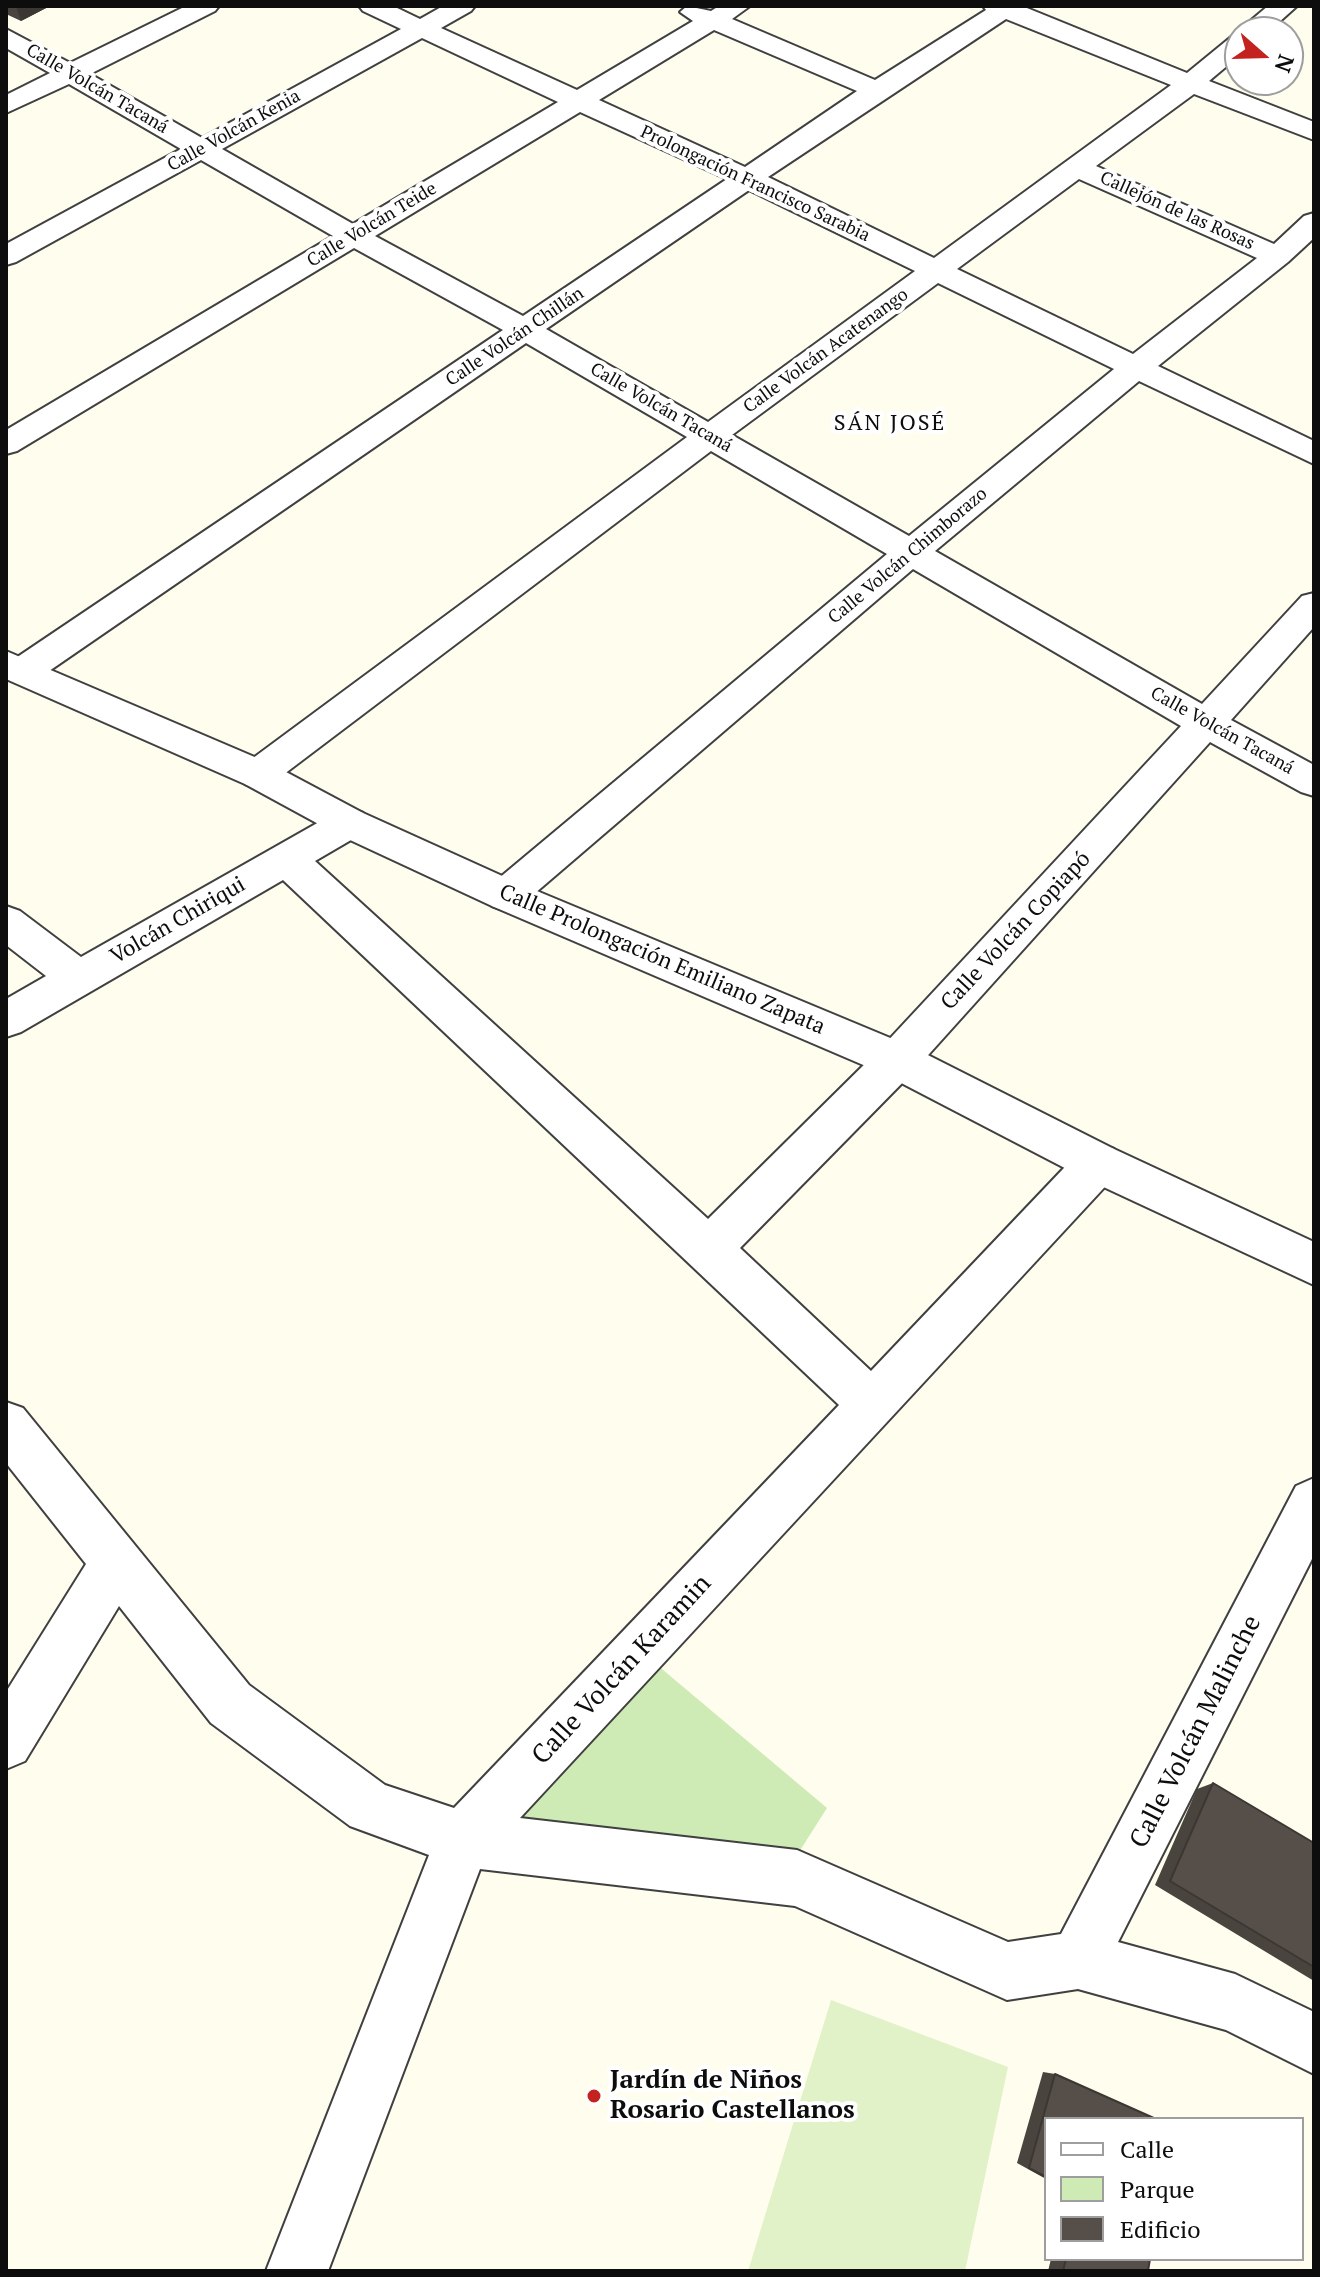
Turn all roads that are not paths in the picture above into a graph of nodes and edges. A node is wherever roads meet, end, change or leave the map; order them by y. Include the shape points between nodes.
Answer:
1 (206, 6) edge
2 (372, 6) edge
3 (462, 6) edge
4 (679, 6) edge
5 (1003, 7) edge
6 (725, 13) edge
7 (421, 28) junction
8 (6, 37) edge
9 (1224, 55) edge
10 (71, 74) junction
11 (1191, 83) junction
12 (877, 90) junction
13 (576, 100) junction
14 (6, 105) edge
15 (1314, 132) edge
16 (201, 150) junction
17 (1076, 167) junction
18 (749, 179) junction
19 (1314, 222) edge
20 (354, 236) junction
21 (6, 256) edge
22 (1278, 256) junction
23 (936, 270) junction
24 (525, 330) junction
25 (1135, 368) junction
26 (710, 436) junction
27 (6, 444) edge
28 (1314, 454) edge
29 (909, 554) junction
30 (1314, 605) edge
31 (14, 668) edge
32 (1206, 723) junction
33 (258, 774) junction
34 (1314, 782) edge
35 (349, 823) junction
36 (286, 859) junction
37 (506, 895) junction
38 (6, 922) edge
39 (78, 978) junction
40 (6, 1020) edge
41 (897, 1060) junction
42 (1098, 1163) junction
43 (709, 1249) junction
44 (1314, 1264) edge
45 (872, 1404) junction
46 (6, 1425) edge
47 (1314, 1503) edge
48 (116, 1562) junction
49 (6, 1742) edge
50 (463, 1839) junction
51 (1078, 1960) junction
52 (1314, 2044) edge
53 (297, 2271) edge

1 - 10 street
2 - 7 street, Prolongación Francisco Sarabia
3 - 7 street, Calle Volcán Kenia
4 - 6 street
5 - 11 street
5 - 12 street, Calle Volcán Chillán
6 - 12 street
6 - 13 street, Calle Volcán Teide
7 - 13 street, Prolongación Francisco Sarabia
7 - 16 street, Calle Volcán Kenia
8 - 10 street, Calle Volcán Tacaná
9 - 11 street, Calle Volcán Acatenango
10 - 14 street
10 - 16 street, Calle Volcán Tacaná
11 - 15 street
11 - 17 street, Calle Volcán Acatenango
12 - 18 street, Calle Volcán Chillán
13 - 18 street, Prolongación Francisco Sarabia
13 - 20 street, Calle Volcán Teide
16 - 20 street, Calle Volcán Tacaná
16 - 21 street, Calle Volcán Kenia
17 - 22 street, Callejón de las Rosas
17 - 23 street, Calle Volcán Acatenango
18 - 23 street, Prolongación Francisco Sarabia
18 - 24 street, Calle Volcán Chillán
19 - 22 street, Calle Volcán Chimborazo
20 - 24 street, Calle Volcán Tacaná
20 - 27 street, Calle Volcán Teide
22 - 25 street, Calle Volcán Chimborazo
23 - 25 street, Prolongación Francisco Sarabia
23 - 26 street, Calle Volcán Acatenango
24 - 26 street, Calle Volcán Tacaná
24 - 31 street, Calle Volcán Chillán
25 - 28 street, Prolongación Francisco Sarabia
25 - 29 street, Calle Volcán Chimborazo
26 - 29 street, Calle Volcán Tacaná
26 - 33 street, Calle Volcán Acatenango
29 - 32 street, Calle Volcán Tacaná
29 - 37 street, Calle Volcán Chimborazo
30 - 32 street, Calle Volcán Copiapó
31 - 33 street, Calle Prolongación Emiliano Zapata
32 - 34 street, Calle Volcán Tacaná
32 - 41 street, Calle Volcán Copiapó
33 - 35 street, Calle Prolongación Emiliano Zapata
35 - 36 street, Volcán Chiriqui
35 - 37 street, Calle Prolongación Emiliano Zapata
36 - 39 street, Volcán Chiriqui
36 - 43 street
37 - 41 street, Calle Prolongación Emiliano Zapata
38 - 39 street
39 - 40 street, Volcán Chiriqui
41 - 42 street, Calle Prolongación Emiliano Zapata
41 - 43 street, Calle Volcán Copiapó
42 - 44 street, Calle Prolongación Emiliano Zapata
42 - 45 street, Calle Volcán Karamin
43 - 45 street
45 - 50 street, Calle Volcán Karamin
46 - 48 street
47 - 51 street, Calle Volcán Malinche
48 - 49 street
48 - 50 street via 230,1704 369,1807
50 - 51 street via 797,1878 1007,1971
50 - 53 street, Calle Volcán Karamin
51 - 52 street via 1235,2003

